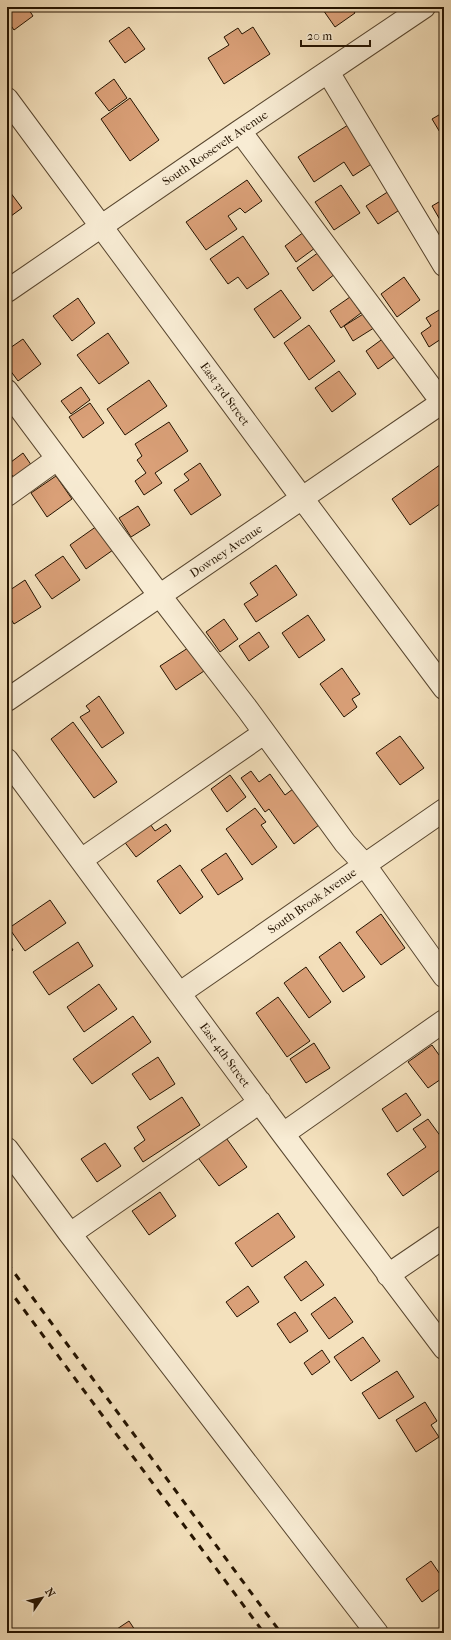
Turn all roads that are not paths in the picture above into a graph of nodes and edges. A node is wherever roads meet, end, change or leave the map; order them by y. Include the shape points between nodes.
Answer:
1 (424, 7) edge
2 (328, 72) junction
3 (7, 99) edge
4 (240, 131) junction
5 (101, 226) junction
6 (444, 264) edge
7 (7, 291) edge
8 (7, 391) edge
9 (443, 403) edge
10 (57, 459) junction
11 (7, 495) edge
12 (302, 498) junction
13 (160, 594) junction
14 (444, 688) edge
15 (7, 700) edge
16 (264, 733) junction
17 (7, 760) edge
18 (444, 810) edge
19 (81, 860) junction
20 (364, 864) junction
21 (444, 976) edge
22 (180, 993) junction
23 (444, 1021) edge
24 (260, 1102) junction
25 (283, 1134) junction
26 (7, 1148) edge
27 (70, 1234) junction
28 (444, 1237) edge
29 (388, 1275) junction
30 (444, 1348) edge
31 (377, 1633) edge

1 - 2 street, South Roosevelt Avenue
2 - 4 street, South Roosevelt Avenue
2 - 6 street
3 - 5 street, East 3rd Street
4 - 5 street, South Roosevelt Avenue
4 - 9 street
5 - 7 street, South Roosevelt Avenue
5 - 12 street, East 3rd Street
8 - 10 street
9 - 12 street, Downey Avenue
10 - 11 street
10 - 13 street
12 - 13 street, Downey Avenue
12 - 14 street, East 3rd Street
13 - 15 street, Downey Avenue
13 - 16 street
16 - 19 street
16 - 20 street via 345,843
17 - 19 street, East 4th Street
18 - 20 street, South Brook Avenue
19 - 22 street, East 4th Street
20 - 21 street
20 - 22 street, South Brook Avenue
22 - 24 street, East 4th Street
23 - 25 street
24 - 25 street, East 4th Street
24 - 27 street
25 - 29 street, East 4th Street
26 - 27 street
27 - 31 street
28 - 29 street
29 - 30 street, East 4th Street

